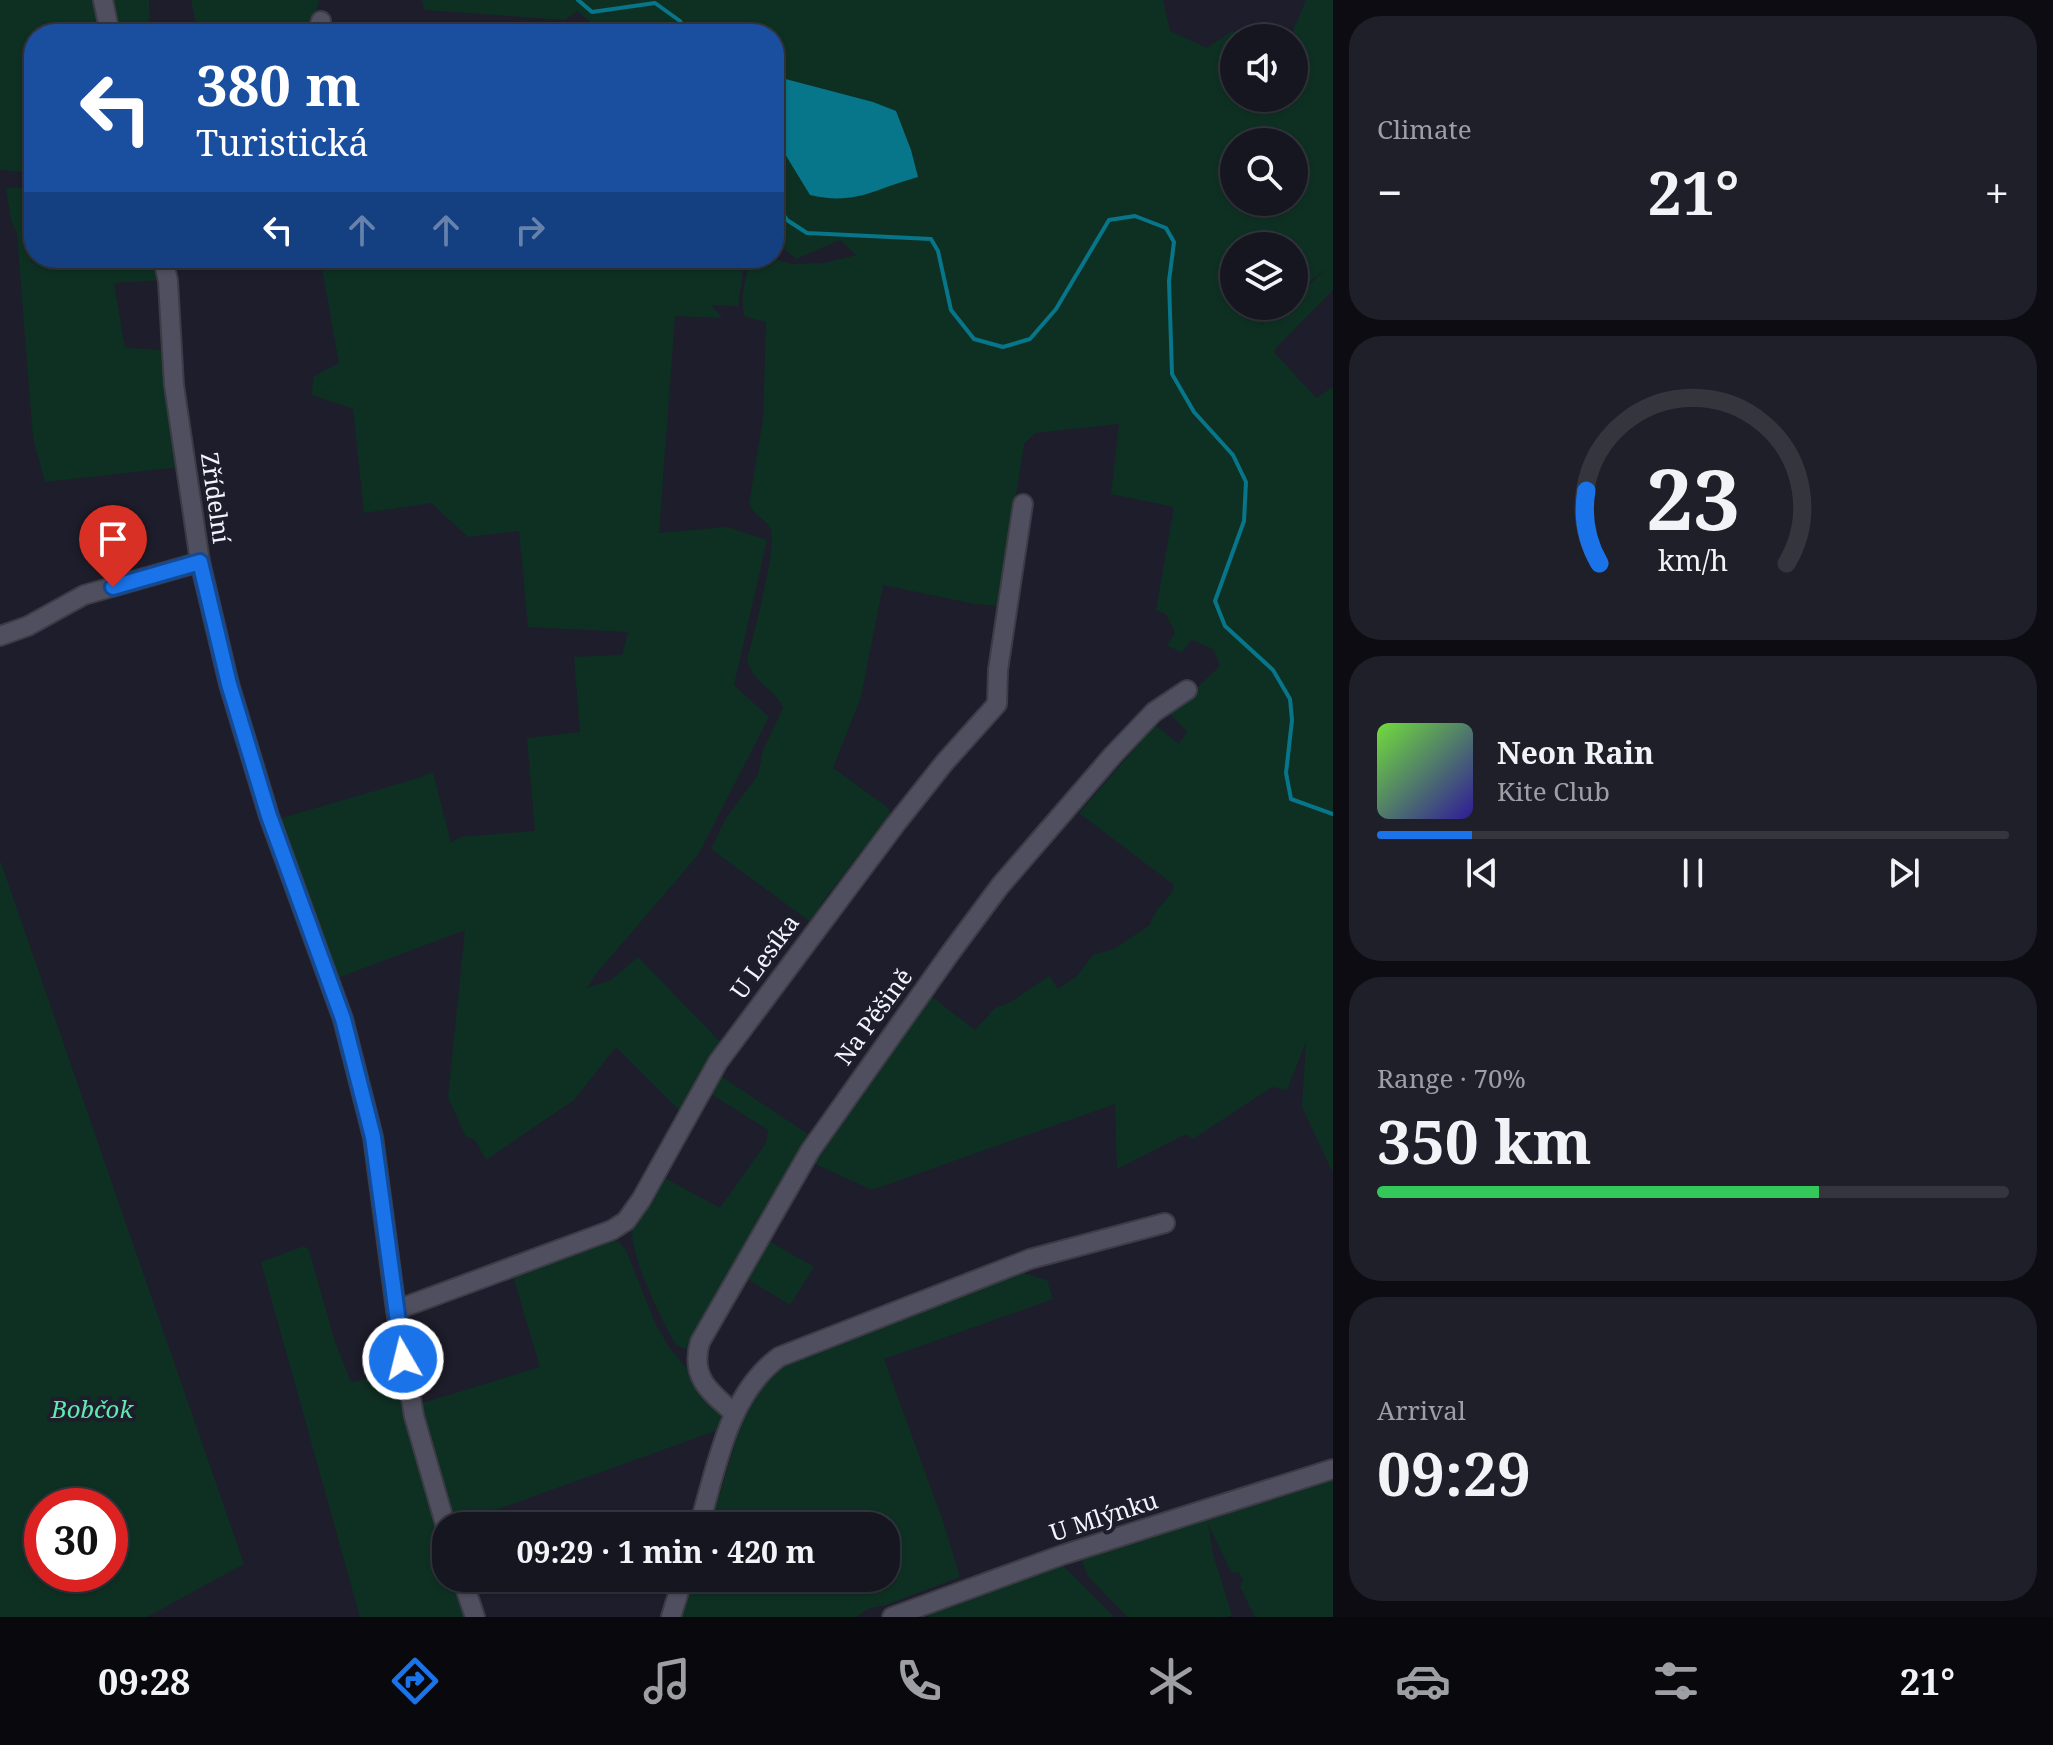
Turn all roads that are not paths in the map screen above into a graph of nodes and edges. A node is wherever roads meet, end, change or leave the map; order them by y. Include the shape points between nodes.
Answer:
1 (103, 0) edge
2 (108, 24) edge
3 (165, 268) edge
4 (1023, 504) dead end
5 (200, 562) junction
6 (0, 636) edge
7 (1187, 690) dead end
8 (1165, 1223) dead end
9 (396, 1310) junction
10 (734, 1413) junction
11 (1333, 1469) edge
12 (442, 1512) edge
13 (703, 1512) edge
14 (467, 1592) edge
15 (679, 1592) edge
16 (475, 1617) edge
17 (671, 1617) edge
18 (892, 1617) edge

1 - 2 street
3 - 5 street, Zřídelní via 174,385
4 - 9 street, U Lesíka via 997,704 895,825 718,1062 626,1221
5 - 6 street via 84,595
5 - 9 street, Zřídelní via 229,684 265,801 343,1019 373,1137
7 - 10 street, Na Pěšině via 1154,712 1000,886 810,1151 700,1342 697,1370
8 - 10 street via 1030,1259 799,1347 761,1370
9 - 12 street, Zřídelní via 414,1416
10 - 13 street
11 - 18 street, U Mlýnku via 1062,1555
14 - 16 street
15 - 17 street

